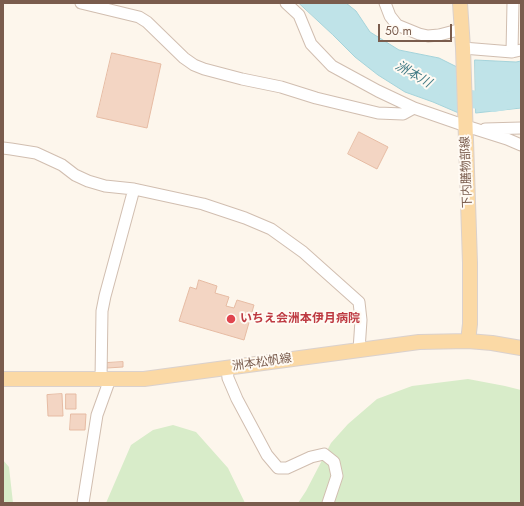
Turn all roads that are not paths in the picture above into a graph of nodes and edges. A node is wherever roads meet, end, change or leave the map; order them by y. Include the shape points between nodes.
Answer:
1 (82, 3) edge
2 (286, 3) edge
3 (385, 3) edge
4 (460, 3) edge
5 (513, 3) edge
6 (462, 29) junction
7 (463, 48) junction
8 (517, 51) edge
9 (414, 108) junction
10 (469, 123) junction
11 (521, 128) edge
12 (521, 145) edge
13 (3, 148) edge
14 (134, 189) junction
15 (468, 341) junction
16 (521, 348) edge
17 (359, 350) junction
18 (227, 368) junction
19 (3, 379) edge
20 (106, 379) junction
21 (83, 503) edge
22 (328, 503) edge

1 - 9 street via 139,17 184,58 204,69 378,113 403,114
2 - 9 street via 299,15 311,44 332,66
3 - 6 street via 397,25 419,34 439,35
4 - 6 main road, 下内膳物部線
5 - 8 street
6 - 7 main road, 下内膳物部線
7 - 8 street
7 - 10 main road, 下内膳物部線
9 - 10 street
10 - 11 street
10 - 12 street
10 - 15 main road, 下内膳物部線
13 - 14 street via 36,153 88,181 105,186
14 - 17 street via 203,204 271,229 303,252 359,302
14 - 20 street via 102,311
15 - 16 main road, 洲本松帆線
15 - 17 main road, 洲本松帆線 via 419,342
17 - 18 main road, 洲本松帆線
18 - 20 main road, 洲本松帆線 via 144,379
18 - 22 street via 228,378 237,399 267,455 278,468 287,468 324,454 334,462 337,476
19 - 20 main road, 洲本松帆線
20 - 21 street via 97,415

